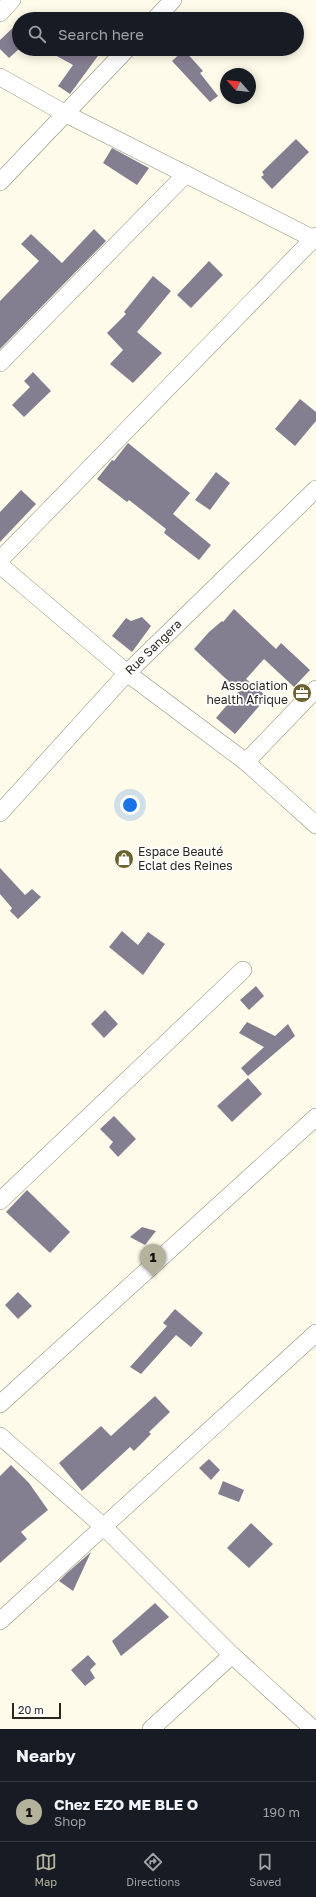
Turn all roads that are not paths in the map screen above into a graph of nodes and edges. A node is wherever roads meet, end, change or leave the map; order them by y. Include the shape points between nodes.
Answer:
1 (12, 0) edge
2 (173, 0) edge
3 (162, 12) edge
4 (0, 13) edge
5 (120, 56) edge
6 (0, 77) edge
7 (66, 114) junction
8 (186, 174) junction
9 (0, 182) edge
10 (315, 238) edge
11 (0, 363) edge
12 (316, 489) edge
13 (0, 560) edge
14 (0, 565) edge
15 (127, 673) junction
16 (316, 688) edge
17 (246, 762) junction
18 (0, 813) edge
19 (316, 825) edge
20 (243, 970) dead end
21 (316, 1117) edge
22 (0, 1201) edge
23 (316, 1333) edge
24 (0, 1404) edge
25 (0, 1436) edge
26 (104, 1527) junction
27 (0, 1620) edge
28 (232, 1655) junction
29 (151, 1729) edge
30 (313, 1729) edge

1 - 4 street
2 - 3 street
5 - 7 street
6 - 7 street
7 - 8 street
7 - 9 street
8 - 10 street
8 - 11 street
10 - 13 street
12 - 15 street, Rue Sangera
14 - 15 street
15 - 17 street
15 - 18 street, Rue Sangera
16 - 17 street
17 - 19 street
20 - 22 street
21 - 24 street
23 - 26 street
25 - 26 street
26 - 27 street
26 - 28 street
28 - 29 street
28 - 30 street

